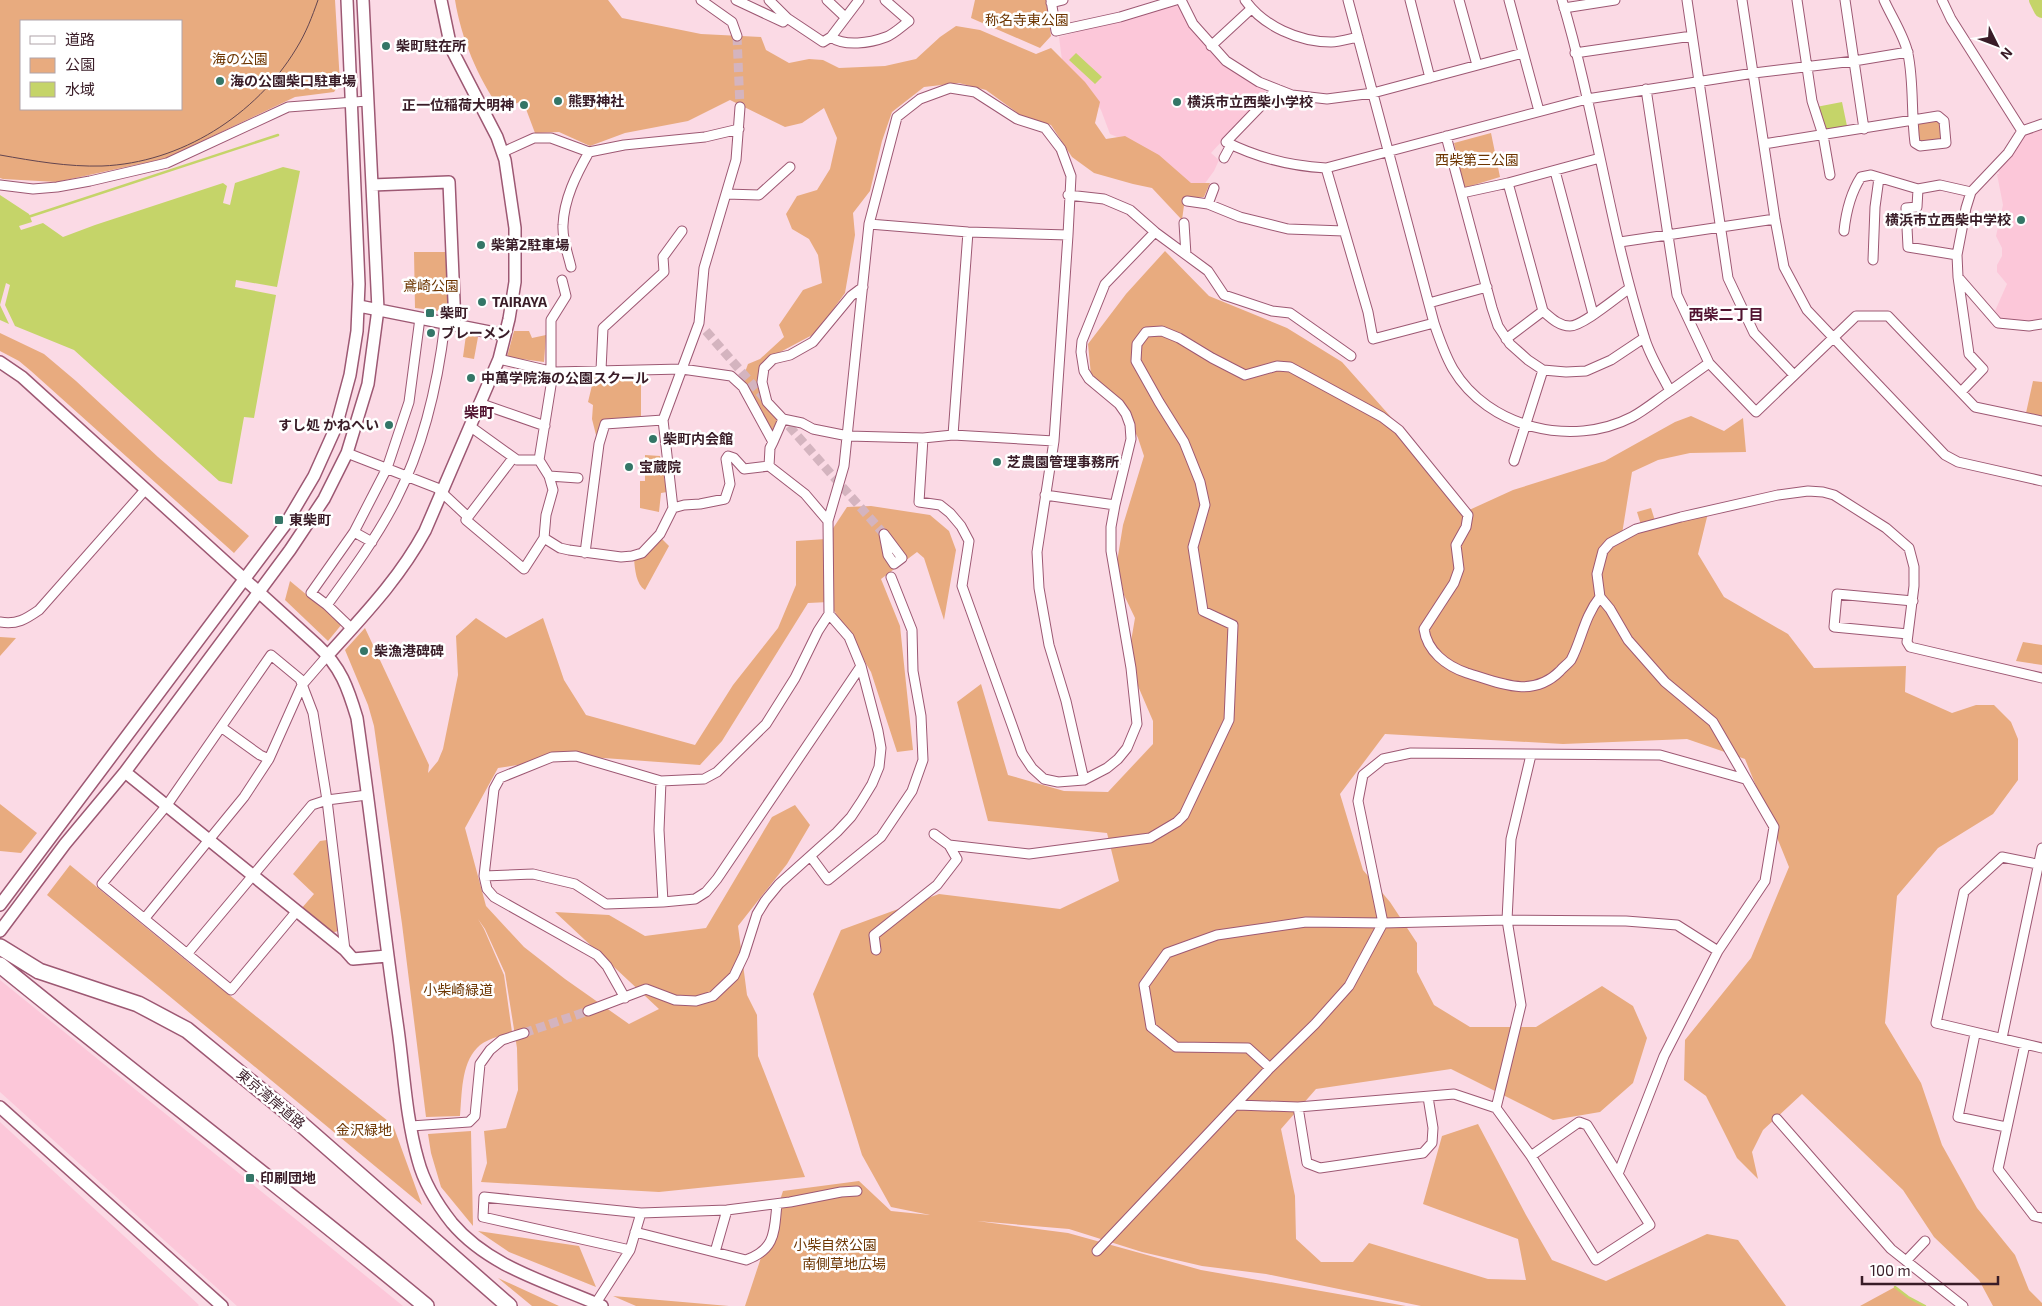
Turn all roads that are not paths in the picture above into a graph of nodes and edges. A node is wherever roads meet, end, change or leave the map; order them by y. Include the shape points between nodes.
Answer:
1 (347, 0) edge
2 (364, 0) edge
3 (441, 0) edge
4 (701, 0) edge
5 (736, 0) edge
6 (770, 0) edge
7 (827, 0) edge
8 (859, 0) edge
9 (885, 0) edge
10 (1063, 0) edge
11 (1176, 0) edge
12 (1181, 0) edge
13 (1245, 0) edge
14 (1348, 0) edge
15 (1410, 0) edge
16 (1458, 0) edge
17 (1508, 0) edge
18 (1615, 0) edge
19 (1687, 0) edge
20 (1742, 0) edge
21 (1797, 0) edge
22 (1845, 0) edge
23 (1884, 0) edge
24 (1942, 0) edge
25 (1051, 2) edge
26 (1563, 4) edge
27 (1251, 8) junction
28 (845, 17) junction
29 (786, 18) junction
30 (737, 36) tunnel mouth
31 (1692, 36) junction
32 (830, 37) junction
33 (1358, 37) junction
34 (1211, 46) junction
35 (1908, 52) junction
36 (1523, 53) junction
37 (1575, 53) junction
38 (1854, 61) junction
39 (1477, 65) junction
40 (1807, 67) junction
41 (1754, 73) junction
42 (1430, 78) junction
43 (1699, 82) junction
44 (1277, 89) junction
45 (1646, 89) junction
46 (1373, 93) junction
47 (1587, 100) junction
48 (368, 101) junction
49 (352, 102) junction
50 (740, 107) tunnel mouth
51 (1539, 111) junction
52 (1912, 120) junction
53 (2042, 124) edge
54 (739, 129) junction
55 (1864, 129) junction
56 (2022, 131) junction
57 (1823, 135) junction
58 (1446, 136) junction
59 (1764, 144) junction
60 (1232, 145) junction
61 (588, 152) junction
62 (1389, 153) junction
63 (504, 156) junction
64 (1224, 158) dead end
65 (1600, 158) junction
66 (790, 167) dead end
67 (1326, 168) junction
68 (1554, 171) junction
69 (1830, 175) dead end
70 (1880, 178) junction
71 (1508, 183) junction
72 (0, 185) edge
73 (372, 185) junction
74 (1214, 188) dead end
75 (1918, 189) junction
76 (1970, 192) junction
77 (1462, 193) junction
78 (726, 194) junction
79 (1068, 196) junction
80 (1187, 201) dead end
81 (1208, 204) junction
82 (1774, 220) junction
83 (1184, 223) dead end
84 (869, 224) junction
85 (1720, 228) junction
86 (682, 231) dead end
87 (1344, 231) junction
88 (968, 232) junction
89 (1155, 232) junction
90 (1844, 232) dead end
91 (1068, 235) junction
92 (1667, 235) junction
93 (1620, 242) junction
94 (1186, 255) junction
95 (1957, 256) junction
96 (1873, 260) dead end
97 (571, 267) dead end
98 (1958, 277) junction
99 (562, 280) dead end
100 (863, 287) junction
101 (1487, 287) junction
102 (1630, 288) junction
103 (1429, 303) junction
104 (359, 306) junction
105 (378, 309) junction
106 (1543, 311) junction
107 (1594, 314) junction
108 (420, 318) junction
109 (699, 323) junction
110 (1434, 323) junction
111 (450, 324) junction
112 (2042, 324) edge
113 (706, 331) tunnel mouth
114 (505, 335) junction
115 (1644, 338) junction
116 (1834, 338) junction
117 (1506, 339) junction
118 (1351, 356) dead end
119 (499, 359) junction
120 (0, 362) edge
121 (1708, 363) junction
122 (682, 369) junction
123 (551, 370) junction
124 (601, 370) junction
125 (1543, 370) junction
126 (1794, 375) junction
127 (1670, 391) junction
128 (1961, 392) junction
129 (479, 402) junction
130 (783, 419) junction
131 (664, 420) junction
132 (2042, 422) edge
133 (1526, 425) junction
134 (545, 426) junction
135 (471, 427) junction
136 (953, 435) junction
137 (848, 436) junction
138 (922, 438) junction
139 (1054, 441) junction
140 (774, 442) junction
141 (347, 452) junction
142 (513, 458) junction
143 (539, 460) junction
144 (1514, 461) dead end
145 (769, 466) junction
146 (387, 468) junction
147 (549, 476) junction
148 (406, 477) junction
149 (578, 478) dead end
150 (2042, 481) edge
151 (145, 490) junction
152 (442, 491) junction
153 (1045, 495) junction
154 (1115, 506) junction
155 (673, 508) junction
156 (468, 516) junction
157 (828, 521) junction
158 (354, 532) junction
159 (544, 538) junction
160 (372, 542) junction
161 (585, 553) junction
162 (891, 577) dead end
163 (243, 580) junction
164 (258, 593) junction
165 (1600, 597) junction
166 (1913, 601) junction
167 (327, 605) junction
168 (829, 614) junction
169 (0, 622) edge
170 (352, 629) junction
171 (1908, 634) junction
172 (328, 655) junction
173 (861, 666) junction
174 (2042, 678) edge
175 (302, 685) junction
176 (221, 727) junction
177 (1531, 756) junction
178 (269, 759) junction
179 (124, 772) junction
180 (1744, 779) junction
181 (1084, 780) junction
182 (661, 781) junction
183 (367, 795) junction
184 (327, 800) junction
185 (167, 804) junction
186 (934, 834) dead end
187 (210, 840) junction
188 (949, 845) junction
189 (2042, 848) edge
190 (811, 857) junction
191 (2040, 865) edge
192 (253, 875) junction
193 (484, 876) junction
194 (663, 902) junction
195 (0, 905) edge
196 (296, 912) junction
197 (145, 918) junction
198 (1507, 920) junction
199 (1383, 923) junction
200 (0, 932) edge
201 (0, 947) edge
202 (345, 950) junction
203 (876, 950) dead end
204 (1718, 951) junction
205 (188, 954) junction
206 (387, 956) junction
207 (0, 966) edge
208 (625, 998) junction
209 (588, 1010) tunnel mouth
210 (524, 1033) tunnel mouth
211 (1975, 1034) junction
212 (2002, 1038) junction
213 (2025, 1044) junction
214 (2042, 1048) edge
215 (1270, 1068) junction
216 (1428, 1097) junction
217 (1237, 1105) junction
218 (0, 1107) edge
219 (1298, 1107) junction
220 (1496, 1108) junction
221 (1777, 1119) dead end
222 (411, 1126) junction
223 (2006, 1127) junction
224 (1531, 1156) junction
225 (1618, 1174) junction
226 (857, 1191) dead end
227 (777, 1204) junction
228 (727, 1210) junction
229 (641, 1213) junction
230 (2042, 1218) edge
231 (635, 1232) junction
232 (1925, 1241) dead end
233 (630, 1250) junction
234 (1097, 1251) dead end
235 (715, 1252) junction
236 (1906, 1261) junction
237 (599, 1304) edge
238 (221, 1306) edge
239 (426, 1306) edge
240 (509, 1306) edge
241 (1963, 1306) edge

1 - 49 street
2 - 48 street
3 - 63 street via 451,48
4 - 30 street via 732,22
5 - 29 street via 783,22
6 - 29 street
7 - 28 street
8 - 28 street
9 - 32 street via 909,21 887,37 860,43
10 - 25 street
11 - 25 street via 1056,31
12 - 34 street via 1193,24
13 - 27 street
14 - 33 street
15 - 42 street
16 - 39 street
17 - 36 street
18 - 26 street
19 - 31 street
20 - 41 street
21 - 40 street
22 - 38 street
23 - 35 street
24 - 56 street
26 - 37 street
27 - 33 street via 1266,21 1294,36 1332,42
27 - 34 street
28 - 32 street
29 - 32 street via 823,42
31 - 37 street
31 - 43 street
33 - 46 street
34 - 44 street via 1244,73
35 - 38 street
35 - 52 street via 1913,88
36 - 39 street
36 - 51 street
37 - 47 street
38 - 40 street
38 - 55 street
39 - 42 street
40 - 41 street
40 - 57 street via 1812,102
41 - 43 street
41 - 59 street
42 - 46 street
43 - 45 street
43 - 85 street
44 - 46 street via 1292,95 1327,99
44 - 60 street via 1226,142
45 - 47 street
45 - 92 street
46 - 62 street
47 - 51 street
47 - 65 street
48 - 49 street
48 - 73 street
49 - 72 street via 288,107 167,163 57,187 33,189
49 - 104 street
50 - 54 street
51 - 58 street
52 - 52 street via 1938,116 1944,121 1946,143 1920,146 1915,143
52 - 55 street
53 - 56 street
54 - 61 street via 705,137
54 - 78 street via 736,160
55 - 57 street
56 - 76 street via 2008,153
57 - 59 street
57 - 69 street
58 - 62 street
58 - 77 street
59 - 82 street
60 - 64 street
60 - 67 street via 1270,160
61 - 63 street via 551,138 534,138
61 - 97 street via 573,181 565,212 563,226
62 - 67 street
62 - 103 street
63 - 114 street via 514,215 516,255 515,282
65 - 68 street
65 - 93 street
66 - 78 street via 759,195
67 - 87 street
68 - 71 street
68 - 107 street
70 - 75 street
70 - 90 street via 1871,174 1860,177 1846,212
70 - 96 street via 1875,207
71 - 77 street
71 - 106 street
73 - 105 street
73 - 111 street via 449,182
74 - 81 street
75 - 76 street via 1940,185
75 - 95 street via 1917,207 1906,208 1908,247
76 - 95 street
77 - 101 street
78 - 109 street via 704,268
79 - 84 street via 1071,176 1061,149 1046,128 1018,119 975,92 950,88 920,99 896,118
79 - 89 street via 1104,199 1130,210
79 - 91 street
80 - 81 street
81 - 87 street via 1240,217 1288,229
82 - 85 street
82 - 116 street via 1784,267 1806,310
83 - 94 street
84 - 88 street
84 - 100 street
85 - 92 street
85 - 126 street via 1728,278 1754,333
86 - 124 street via 663,257 664,272 603,328
87 - 110 street via 1373,339
88 - 91 street
88 - 136 street
89 - 94 street
89 - 154 street via 1105,284 1082,341 1084,371 1119,404 1130,425 1130,439
91 - 139 street
92 - 93 street
92 - 121 street via 1677,296
93 - 102 street
94 - 118 street via 1208,271 1224,295 1272,311 1290,313
95 - 98 street
98 - 112 street via 1998,323
98 - 128 street via 1969,354 1983,369
99 - 123 street via 566,296 554,313 550,327
100 - 130 street via 851,296 813,342 790,355 773,359 764,368 762,382 767,402
100 - 137 street
101 - 103 street
101 - 117 street via 1498,326
102 - 107 street
102 - 115 street
103 - 110 street
104 - 105 street
104 - 163 street via 350,375 336,427 325,453 293,512
105 - 108 street
105 - 141 street via 368,384
106 - 107 street via 1559,324 1571,326
106 - 117 street
108 - 111 street
108 - 146 street via 409,402
109 - 113 street
109 - 122 street
110 - 133 street via 1453,370 1471,391 1491,410
111 - 114 street
111 - 148 street via 428,416
114 - 119 street
115 - 125 street via 1611,360 1586,371
115 - 127 street
116 - 126 street
116 - 128 street via 1856,316 1888,316
116 - 150 street via 1945,455 1958,462
117 - 125 street
119 - 123 street
119 - 129 street
120 - 151 street via 22,378
121 - 126 street via 1756,412
121 - 127 street
122 - 124 street
122 - 131 street
122 - 140 street via 731,376 743,387
123 - 124 street
123 - 134 street
125 - 133 street
127 - 133 street via 1632,417 1594,430 1545,430
128 - 132 street via 1975,407
129 - 134 street
129 - 135 street
130 - 137 street
130 - 140 street
131 - 155 street
131 - 161 street via 605,424 599,444
133 - 144 street
134 - 143 street
135 - 142 street
135 - 152 street
136 - 138 street
136 - 139 street
137 - 138 street
137 - 157 street via 844,466
138 - 181 street via 919,502 940,506 961,526 968,541 962,586 1022,752 1044,780
139 - 153 street
140 - 145 street via 770,448
141 - 146 street
141 - 164 street via 321,504
142 - 143 street
142 - 156 street
143 - 147 street
145 - 155 street via 744,470 728,456 730,484 725,499
145 - 157 street via 805,494
146 - 148 street
146 - 158 street
147 - 149 street
147 - 159 street via 552,490
148 - 152 street
148 - 160 street
151 - 163 street
151 - 169 street via 39,610 25,620 11,624
152 - 156 street
152 - 170 street via 411,557
153 - 154 street
153 - 181 street via 1037,552 1038,588 1049,645
154 - 181 street via 1111,551 1138,724 1118,759
155 - 161 street via 660,534 642,553 621,557
156 - 159 street via 466,520 524,569
157 - 168 street
158 - 160 street
158 - 167 street via 311,593
159 - 161 street via 560,548
160 - 167 street
162 - 190 street via 912,630 923,760 912,791 881,837 828,880
163 - 164 street
163 - 195 street
164 - 172 street
164 - 179 street
165 - 166 street via 1597,574 1603,551 1610,543 1636,529 1778,494 1808,491 1834,495 1886,528 1909,548 1914,567
165 - 180 street via 1628,640 1665,682 1713,722
165 - 188 street via 1590,609 1570,661 1555,676 1537,686 1503,684 1446,663 1429,647 1424,629 1454,583 1459,569 1456,546 1468,515 1399,430 1363,405 1290,367 1277,366 1245,375 1179,338 1162,331 1146,332 1137,344 1136,361 1184,442 1200,482 1205,505 1193,547 1203,610 1233,625 1229,720 1184,815 1150,838 1029,854
166 - 171 street
166 - 171 street via 1837,594 1833,631
167 - 170 street
168 - 173 street via 849,637
168 - 182 street via 766,724 732,758 717,772 704,778
170 - 172 street
171 - 174 street via 1910,647 1918,650
172 - 175 street
172 - 183 street via 348,688 357,718
173 - 190 street via 878,731 881,748 879,767 851,817
173 - 194 street via 717,879 695,899
175 - 176 street via 300,679 271,655
175 - 178 street
175 - 184 street via 313,713
176 - 178 street
176 - 185 street
177 - 180 street via 1660,755
177 - 198 street via 1511,839
177 - 199 street via 1411,753 1383,759 1363,775 1358,801
178 - 187 street
179 - 185 street
179 - 200 street via 65,844
180 - 204 street via 1774,827 1765,881
182 - 193 street via 576,756 552,757 500,778 492,800
182 - 194 street via 659,830
183 - 184 street
183 - 206 street
184 - 192 street via 312,805
184 - 202 street
185 - 187 street
185 - 197 street via 102,884
186 - 188 street
187 - 192 street
187 - 197 street
188 - 203 street via 957,859 937,885 874,935
189 - 191 street
190 - 208 street via 779,884 765,901 734,976 713,996 696,1001 675,1000 646,990
191 - 211 street via 2002,857 1964,892 1936,1023
191 - 212 street
192 - 196 street
192 - 205 street
193 - 194 street via 533,874 575,884 606,904
193 - 208 street via 487,889 494,897 597,956 607,966
196 - 202 street
196 - 205 street via 231,990
197 - 205 street
198 - 199 street
198 - 204 street via 1626,921 1676,925
198 - 220 street via 1521,1005
199 - 215 street via 1349,986 1316,1024
199 - 215 street via 1306,922 1217,935 1167,953 1144,985 1151,1026 1176,1047 1248,1048
201 - 240 highway, 東京湾岸道路 via 39,971 138,1004 187,1030 292,1116
202 - 206 street via 353,959
204 - 225 street via 1664,1056
206 - 222 street
207 - 239 highway
208 - 209 street
210 - 222 street via 502,1040 480,1064 475,1116 469,1122
211 - 212 street
211 - 223 street via 1958,1117
212 - 213 street
213 - 214 street
213 - 223 street
215 - 217 street
216 - 219 street
216 - 219 street via 1432,1143 1423,1153 1320,1168 1307,1163
216 - 220 street via 1454,1094
217 - 219 street
217 - 234 street
218 - 238 street
220 - 224 street
221 - 236 street via 1891,1249
222 - 237 street via 429,1190 453,1224 475,1246 498,1261
223 - 230 street via 1998,1169 2034,1216
224 - 225 street via 1579,1122 1587,1125
224 - 225 street via 1596,1260 1650,1225
226 - 227 street
227 - 228 street
227 - 235 street via 773,1239 760,1255 746,1260
228 - 229 street
228 - 235 street
229 - 231 street
229 - 233 street via 484,1197 483,1217
231 - 233 street
231 - 235 street
232 - 236 street
233 - 237 street
236 - 241 street

